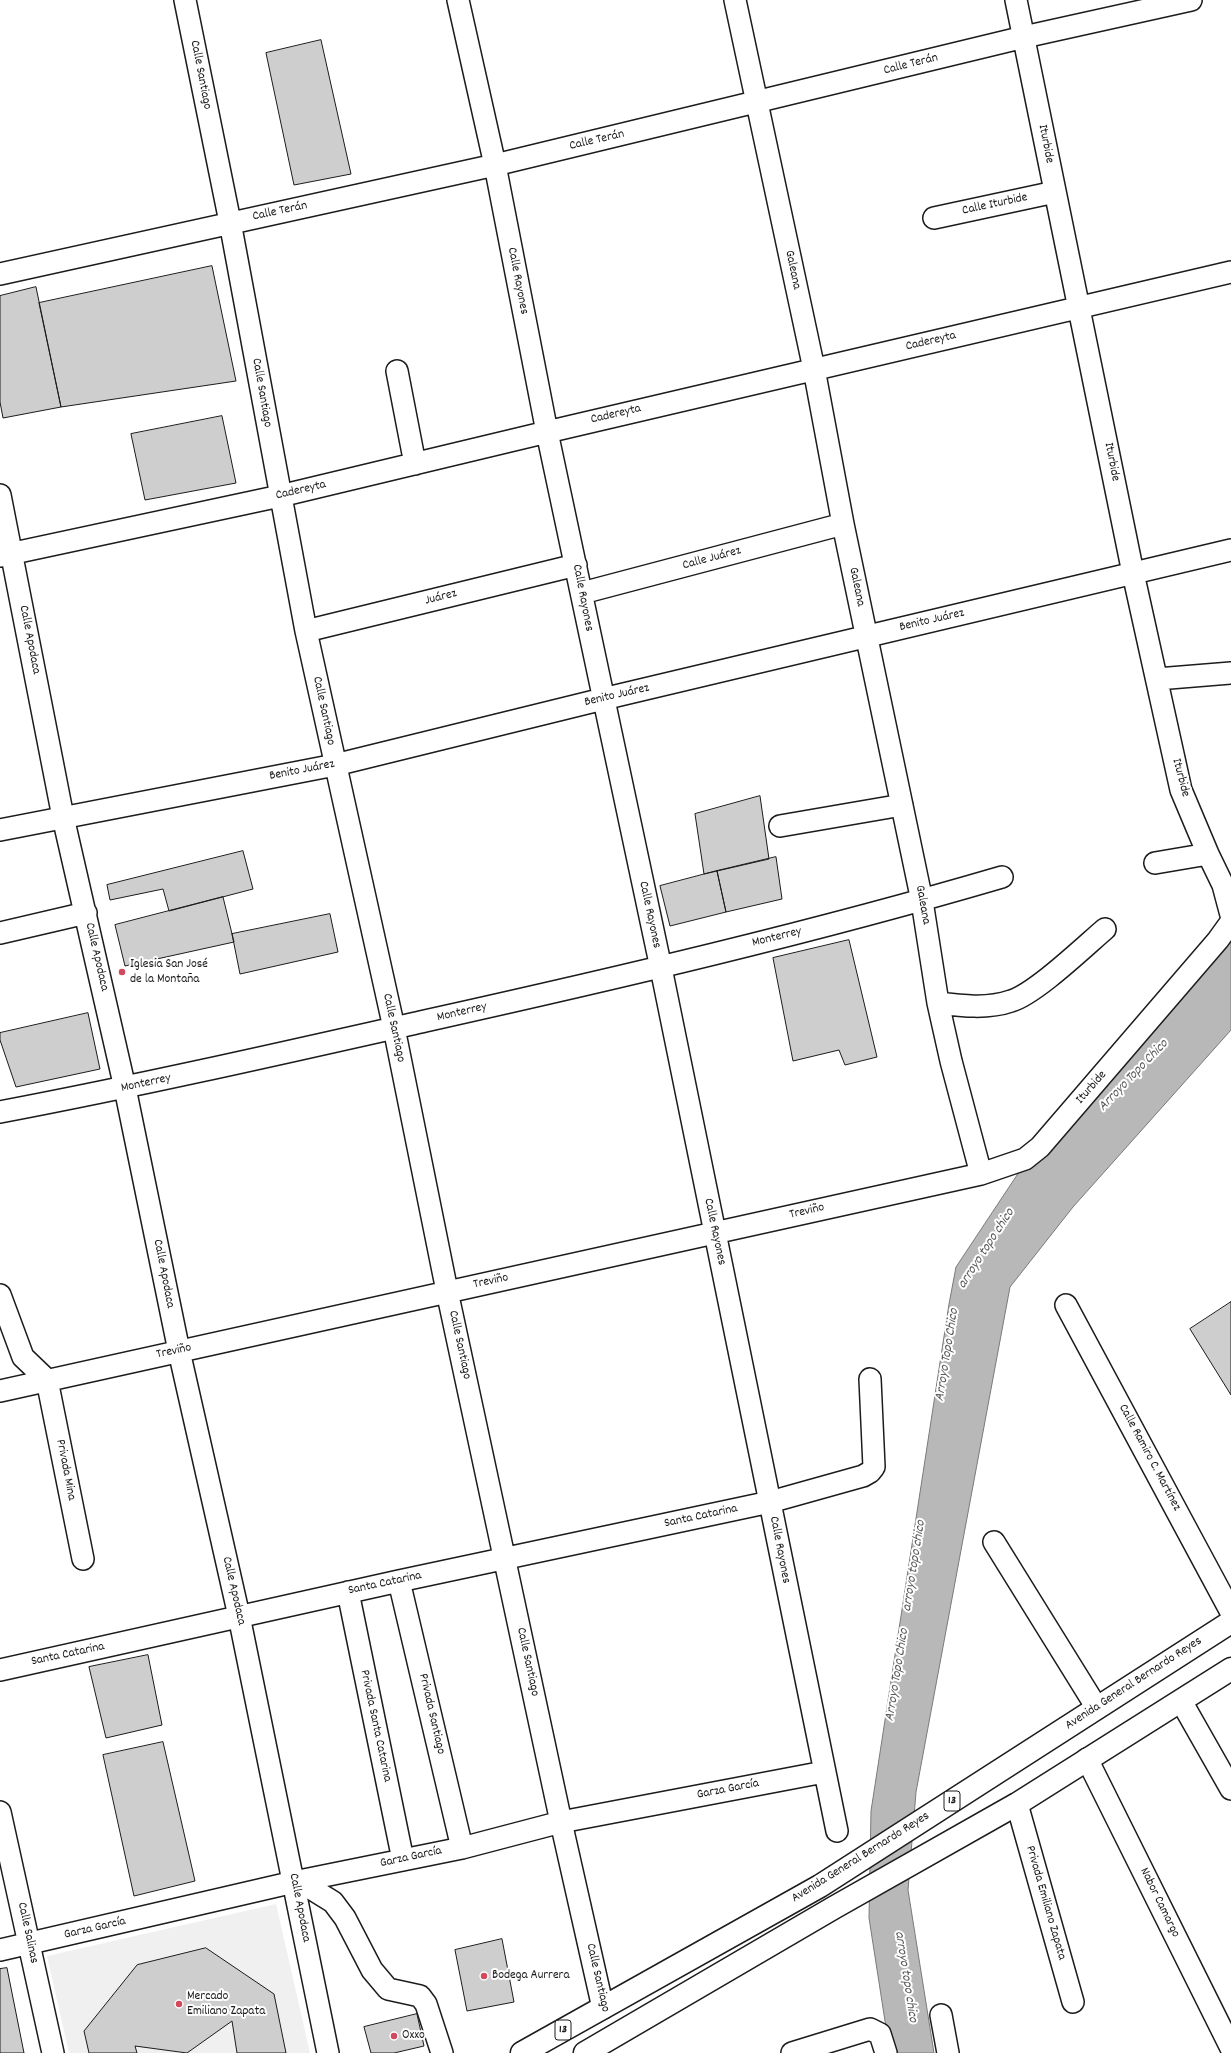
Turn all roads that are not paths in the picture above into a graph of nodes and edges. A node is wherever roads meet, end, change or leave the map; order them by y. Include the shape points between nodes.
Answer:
1 (185, 0) edge
2 (458, 0) edge
3 (735, 0) edge
4 (1016, 0) edge
5 (1191, 0) edge
6 (1024, 38) junction
7 (756, 103) junction
8 (495, 165) junction
9 (1055, 192) junction
10 (934, 218) dead end
11 (230, 222) junction
12 (1231, 272) edge
13 (0, 274) edge
14 (1079, 307) junction
15 (814, 369) junction
16 (397, 371) dead end
17 (547, 432) junction
18 (415, 464) junction
19 (0, 495) edge
20 (280, 496) junction
21 (843, 524) junction
22 (1231, 550) edge
23 (6, 555) edge
24 (576, 565) junction
25 (1133, 573) junction
26 (582, 594) junction
27 (306, 631) junction
28 (866, 637) junction
29 (1231, 673) edge
30 (1157, 679) junction
31 (603, 699) junction
32 (335, 765) junction
33 (902, 806) junction
34 (63, 817) junction
35 (780, 826) dead end
36 (0, 830) edge
37 (1208, 854) junction
38 (1156, 864) dead end
39 (1002, 877) dead end
40 (922, 901) junction
41 (86, 913) junction
42 (1231, 916) edge
43 (1231, 922) edge
44 (1105, 929) dead end
45 (0, 933) edge
46 (661, 968) junction
47 (938, 1003) junction
48 (394, 1028) junction
49 (125, 1088) junction
50 (0, 1112) edge
51 (981, 1174) junction
52 (714, 1233) junction
53 (447, 1291) junction
54 (0, 1295) edge
55 (1066, 1305) dead end
56 (179, 1351) junction
57 (870, 1378) dead end
58 (47, 1380) junction
59 (0, 1391) edge
60 (770, 1502) junction
61 (994, 1542) dead end
62 (506, 1558) junction
63 (83, 1559) dead end
64 (399, 1581) junction
65 (348, 1592) junction
66 (1231, 1612) edge
67 (239, 1616) junction
68 (1231, 1622) edge
69 (1231, 1669) edge
70 (0, 1670) edge
71 (1181, 1701) junction
72 (1097, 1708) junction
73 (1087, 1759) junction
74 (824, 1772) junction
75 (1231, 1789) edge
76 (1017, 1804) junction
77 (0, 1812) edge
78 (561, 1822) junction
79 (837, 1831) dead end
80 (462, 1848) junction
81 (403, 1860) junction
82 (297, 1882) junction
83 (30, 1944) junction
84 (0, 1950) edge
85 (1073, 2002) dead end
86 (603, 2008) junction
87 (942, 2015) dead end
88 (883, 2044) edge
89 (612, 2046) edge
90 (1231, 2048) edge
91 (53, 2053) edge
92 (328, 2053) edge
93 (442, 2053) edge
94 (522, 2053) edge
95 (585, 2053) edge
96 (792, 2053) edge
97 (948, 2053) edge

1 - 11 street, Calle Santiago
2 - 8 street, Calle Rayones
3 - 7 street, Galeana
4 - 6 street, Iturbide
5 - 6 street, Calle Terán
6 - 7 street, Calle Terán
6 - 9 street, Iturbide
7 - 8 street, Calle Terán
7 - 15 street, Galeana
8 - 11 street, Calle Terán
8 - 17 street, Calle Rayones
9 - 10 street, Calle Iturbide
9 - 14 street, Iturbide
11 - 13 street, Calle Terán
11 - 20 street, Calle Santiago
12 - 14 street, Cadereyta
14 - 15 street, Cadereyta
14 - 25 street, Iturbide
15 - 17 street, Cadereyta
15 - 21 street, Galeana
16 - 18 street
17 - 18 street, Cadereyta
17 - 24 street, Calle Rayones
18 - 20 street, Cadereyta
19 - 23 street, Calle Apodaca
20 - 23 street, Cadereyta
20 - 27 street, Calle Santiago
21 - 26 street, Calle Juárez
21 - 28 street, Galeana
22 - 25 street, Benito Juárez
23 - 34 street, Calle Apodaca
24 - 26 street, Calle Rayones
24 - 27 street, Juárez
25 - 28 street, Benito Juárez
25 - 30 street, Iturbide
26 - 31 street, Calle Rayones
27 - 32 street, Calle Santiago
28 - 31 street, Benito Juárez
28 - 33 street, Galeana
29 - 30 street
30 - 37 street, Iturbide via 1181,790
31 - 32 street, Benito Juárez
31 - 46 street, Calle Rayones
32 - 34 street, Benito Juárez
32 - 48 street, Calle Santiago
33 - 35 street
33 - 40 street, Galeana
34 - 36 street, Benito Juárez
34 - 41 street, Calle Apodaca
37 - 38 street
37 - 42 street, Iturbide via 1223,885
39 - 40 street, Monterrey
40 - 46 street, Monterrey
40 - 47 street, Galeana
41 - 45 street
41 - 49 street, Calle Apodaca
43 - 51 street, Iturbide via 1040,1147 1025,1159
44 - 47 street via 1034,988 1011,1001 971,1007
46 - 48 street, Monterrey
46 - 52 street, Calle Rayones
47 - 51 street, Galeana
48 - 49 street, Monterrey
48 - 53 street, Calle Santiago
49 - 50 street, Monterrey
49 - 56 street, Calle Apodaca
51 - 52 street, Treviño
52 - 53 street, Treviño
52 - 60 street, Calle Rayones
53 - 56 street, Treviño
53 - 62 street, Calle Santiago
54 - 58 street via 23,1357
55 - 66 street, Calle Ramiro C. Martínez
56 - 58 street, Treviño
56 - 67 street, Calle Apodaca
57 - 60 street, Santa Catarina via 874,1467 870,1472
58 - 59 street, Treviño
58 - 63 street, Privada Mina
60 - 62 street, Santa Catarina
60 - 74 street, Calle Rayones
61 - 72 street
62 - 64 street, Santa Catarina
62 - 78 street, Calle Santiago
64 - 65 street, Santa Catarina
64 - 80 street, Privada Santiago
65 - 67 street, Santa Catarina
65 - 81 street, Privada Santa Catarina
67 - 70 street, Santa Catarina
67 - 82 street, Calle Apodaca
68 - 72 main road, Avenida General Bernardo Reyes / 13
69 - 71 main road, Avenida General Bernardo Reyes / 13
71 - 73 main road, Avenida General Bernardo Reyes / 13
71 - 75 street
72 - 86 main road, Avenida General Bernardo Reyes / 13 via 820,1886
73 - 76 main road, Avenida General Bernardo Reyes / 13
73 - 90 street, Nabor Camargo
74 - 78 street, Garza García
74 - 79 street, Calle Rayones
76 - 85 street, Privada Emiliano Zapata
76 - 89 main road, Avenida General Bernardo Reyes / 13 via 861,1892
77 - 83 street, Calle Salinas
78 - 80 street, Garza García
78 - 86 street, Calle Santiago
80 - 81 street, Garza García
81 - 82 street, Garza García
82 - 83 street, Garza García
82 - 92 street, Calle Apodaca
82 - 93 street via 333,1902 345,1918 372,1970 388,1989 415,1994 423,2000
83 - 84 street, Garza García
83 - 91 street, Calle Salinas
86 - 89 main road, Calle Santiago
86 - 94 main road, Avenida General Bernardo Reyes / 13
87 - 97 street
88 - 96 street via 870,2029
89 - 95 main road, Avenida General Bernardo Reyes / 13

